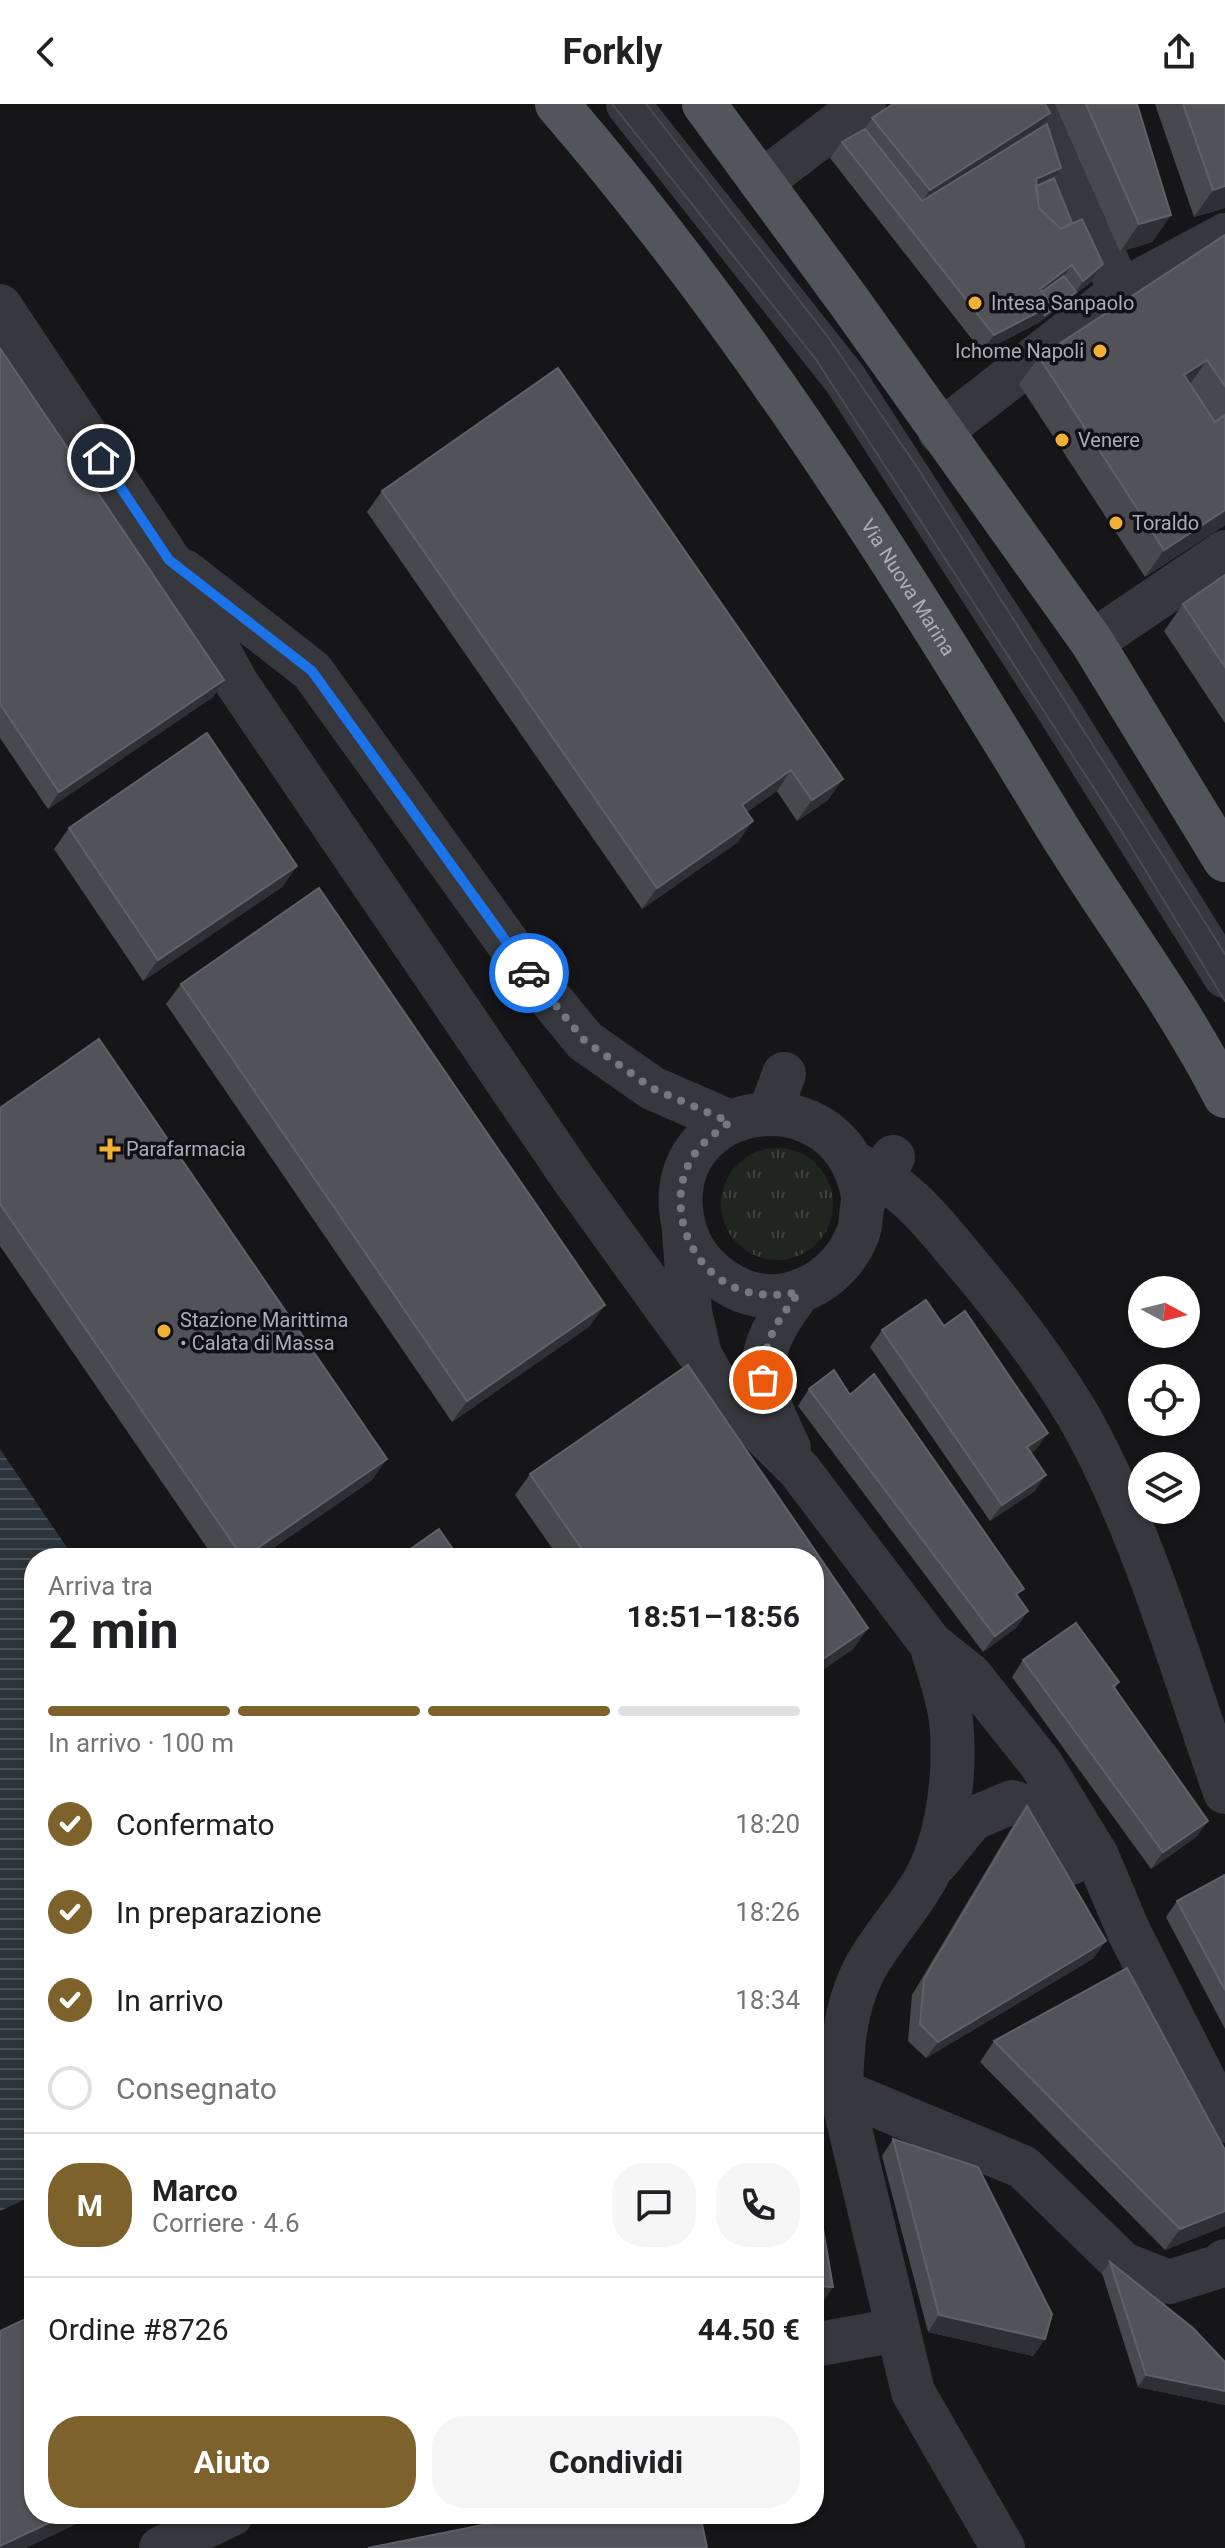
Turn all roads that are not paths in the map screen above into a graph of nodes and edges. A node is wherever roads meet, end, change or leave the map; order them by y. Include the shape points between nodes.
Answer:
1 (557, 104) edge
2 (628, 104) edge
3 (704, 104) edge
4 (864, 104) edge
5 (1032, 104) edge
6 (761, 182) junction
7 (1225, 235) edge
8 (1121, 291) junction
9 (0, 306) edge
10 (940, 432) junction
11 (1225, 552) edge
12 (169, 560) junction
13 (1092, 642) junction
14 (1225, 860) edge
15 (1225, 976) edge
16 (1225, 1096) edge
17 (761, 1103) junction
18 (873, 1174) junction
19 (684, 1232) junction
20 (799, 1292) junction
21 (700, 1355) junction
22 (800, 1471) junction
23 (931, 1644) junction
24 (1225, 1792) edge
25 (928, 1874) junction
26 (1129, 1932) junction
27 (841, 2091) junction
28 (1225, 2121) edge
29 (1225, 2261) edge
30 (897, 2330) junction
31 (824, 2343) edge
32 (211, 2524) edge
33 (161, 2548) edge
34 (1003, 2548) edge

1 - 16 main road, Via Nuova Marina via 682,257 825,455 1067,844 1155,975
2 - 15 street via 845,379
3 - 6 main road
4 - 6 street
5 - 8 street
6 - 10 main road
7 - 8 street
8 - 10 street
9 - 12 street
10 - 13 main road
11 - 13 street
12 - 17 street via 312,671 530,974 585,1041 652,1088
12 - 21 street via 236,682 574,1180
13 - 14 main road
17 - 18 street via 820,1125
17 - 19 street via 710,1137 693,1157 682,1193
18 - 20 street via 859,1232 846,1258 825,1279
18 - 24 street via 909,1195 1002,1305 1087,1432 1145,1566
19 - 20 street via 697,1258 718,1278 743,1291 771,1296
19 - 21 street via 690,1312
20 - 22 street via 775,1323 764,1349 763,1380 772,1414
21 - 22 street via 721,1392
22 - 23 street
23 - 25 street via 951,1719 952,1762
23 - 26 street via 970,1675 1041,1764 1097,1856
25 - 26 street via 972,1819 1012,1802 1027,1806 1090,1892
25 - 27 street via 863,1972 849,2009
26 - 28 street
27 - 29 street via 1023,2167 1123,2264 1169,2282
27 - 30 street
30 - 31 street
30 - 34 street via 913,2392
32 - 33 street

